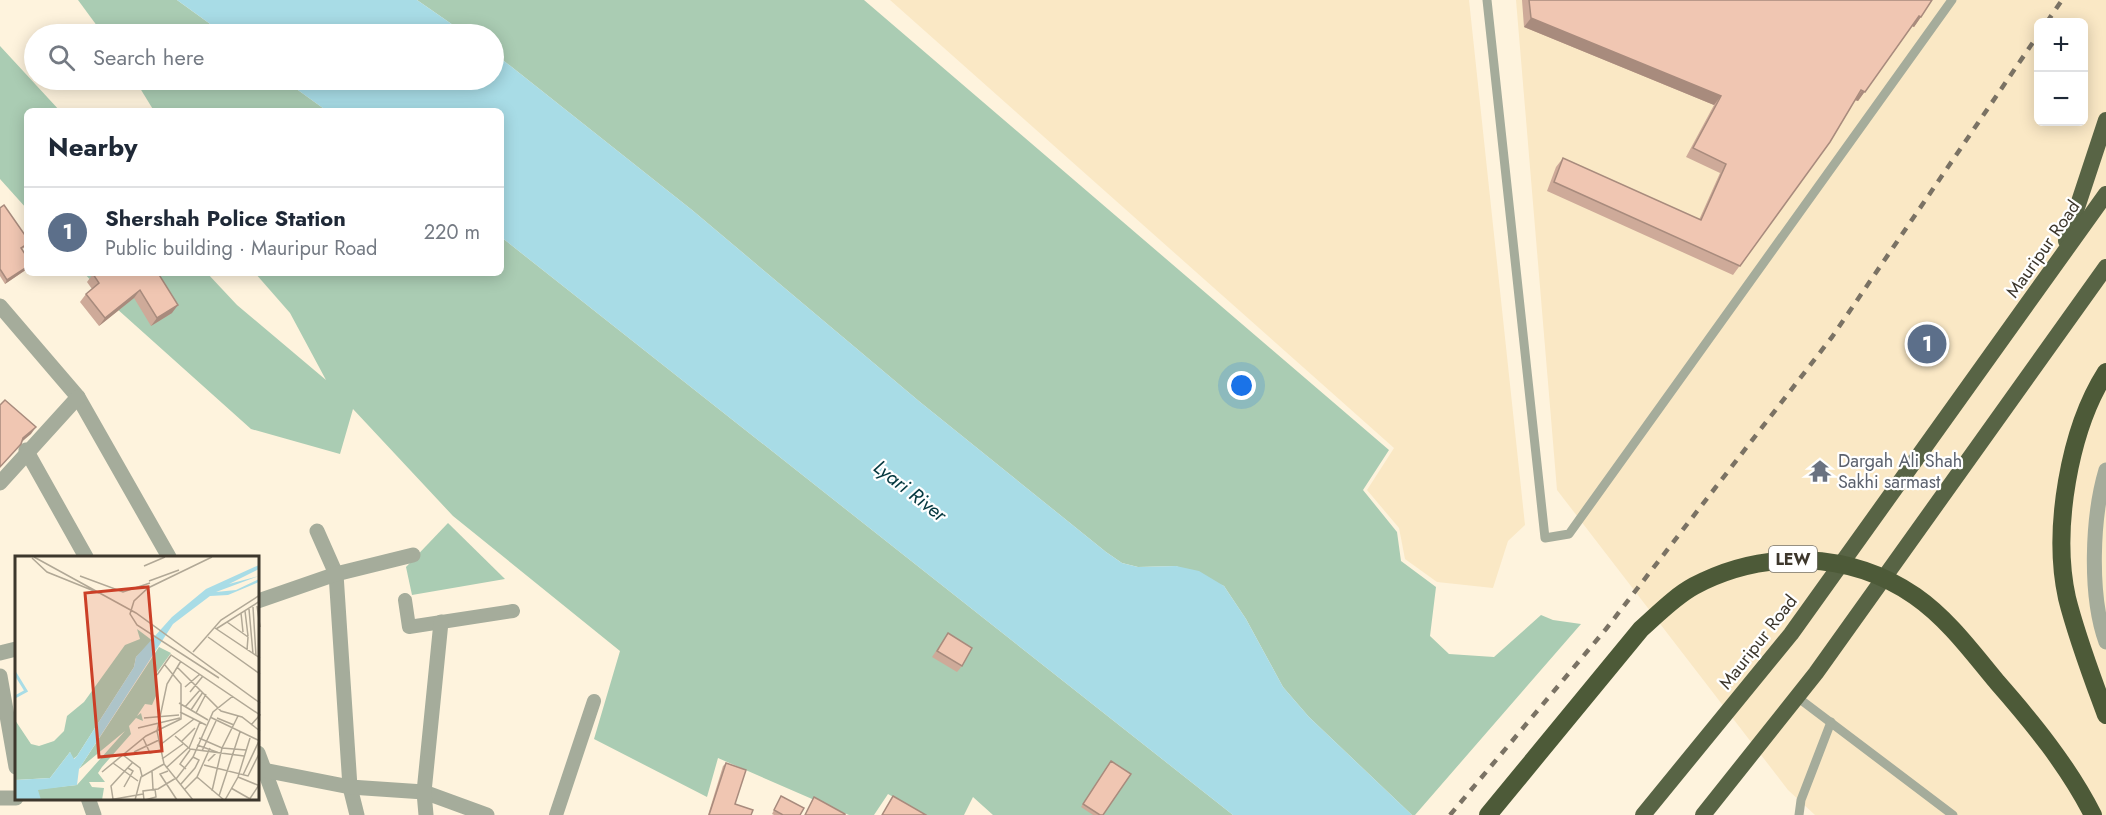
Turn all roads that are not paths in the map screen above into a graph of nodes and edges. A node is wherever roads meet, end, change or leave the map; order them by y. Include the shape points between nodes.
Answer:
1 (1487, 0) edge
2 (1952, 0) edge
3 (2106, 120) edge
4 (2106, 194) edge
5 (2060, 259) junction
6 (2106, 267) edge
7 (0, 307) edge
8 (2106, 372) edge
9 (78, 397) junction
10 (26, 450) junction
11 (2106, 470) edge
12 (0, 483) edge
13 (318, 531) dead end
14 (413, 555) dead end
15 (85, 556) edge
16 (168, 556) edge
17 (336, 574) junction
18 (260, 600) edge
19 (405, 600) dead end
20 (513, 611) dead end
21 (441, 622) junction
22 (2106, 642) edge
23 (15, 649) edge
24 (0, 653) edge
25 (0, 676) edge
26 (1797, 697) junction
27 (594, 701) dead end
28 (2106, 716) edge
29 (1831, 722) junction
30 (15, 761) edge
31 (260, 763) edge
32 (260, 765) edge
33 (350, 787) junction
34 (424, 792) junction
35 (89, 800) edge
36 (94, 815) edge
37 (281, 815) edge
38 (357, 815) edge
39 (426, 815) edge
40 (487, 815) edge
41 (556, 815) edge
42 (1488, 815) edge
43 (1643, 815) edge
44 (1703, 815) edge
45 (1799, 815) edge
46 (1953, 815) edge
47 (2093, 815) edge

1 - 2 lane via 1545,538 1569,534
3 - 5 highway
4 - 5 highway, Mauripur Road
5 - 43 highway, Mauripur Road via 1791,634
6 - 26 highway
7 - 9 street
8 - 28 highway via 2077,439 2065,492 2062,550 2067,596
9 - 10 street
9 - 16 street
10 - 12 street
10 - 15 street
11 - 22 street via 2099,493 2096,571
13 - 17 street
14 - 17 street
17 - 18 street
17 - 33 street
19 - 21 street via 409,627
20 - 21 street
21 - 34 street
23 - 24 street
25 - 30 street
26 - 29 lane
26 - 44 highway
27 - 41 street
29 - 45 lane
29 - 46 lane
31 - 33 street
32 - 37 street
33 - 34 street
33 - 38 street
34 - 39 street
34 - 40 street
35 - 36 street
42 - 47 highway, LEW, bridge via 1641,629 1666,606 1693,587 1724,573 1756,563 1789,559 1822,561 1886,579 1941,617 2057,755

